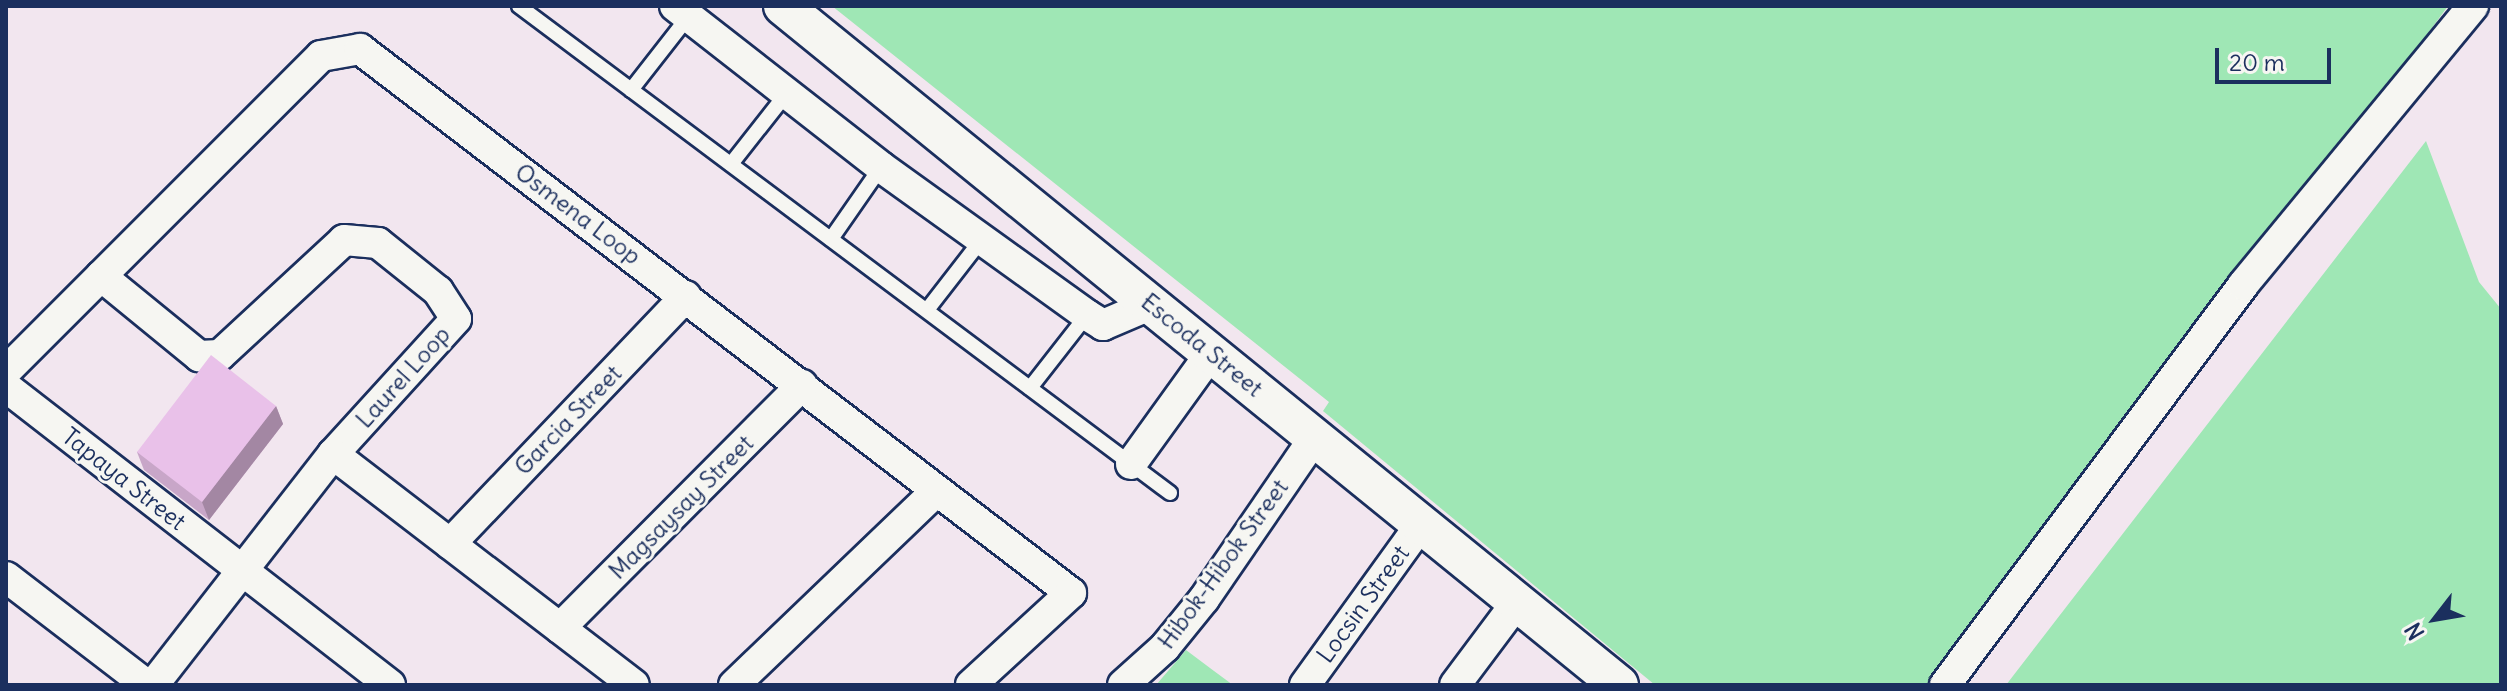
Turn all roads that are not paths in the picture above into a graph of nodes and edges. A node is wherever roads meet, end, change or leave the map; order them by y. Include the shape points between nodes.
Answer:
1 (519, 6) edge
2 (783, 6) edge
3 (2473, 6) edge
4 (681, 11) edge
5 (540, 12) edge
6 (631, 90) junction
7 (786, 94) junction
8 (731, 164) junction
9 (881, 167) junction
10 (831, 239) junction
11 (982, 239) junction
12 (101, 276) junction
13 (686, 296) junction
14 (1152, 304) junction
15 (927, 310) junction
16 (1087, 315) junction
17 (1211, 353) junction
18 (6, 371) edge
19 (802, 385) junction
20 (6, 387) edge
21 (1030, 388) junction
22 (1315, 437) junction
23 (333, 454) junction
24 (1131, 464) junction
25 (937, 490) junction
26 (1170, 493) dead end
27 (1421, 524) junction
28 (450, 544) junction
29 (242, 570) junction
30 (6, 577) edge
31 (1517, 602) junction
32 (560, 628) junction
33 (1611, 682) edge
34 (150, 685) edge
35 (390, 685) edge
36 (634, 685) edge
37 (734, 685) edge
38 (971, 685) edge
39 (1123, 685) edge
40 (1305, 685) edge
41 (1455, 685) edge
42 (1945, 685) edge

1 - 5 lane
2 - 14 street, Escoda Street
3 - 42 street via 2243,285
4 - 6 lane
4 - 7 street
5 - 6 lane
6 - 8 lane
7 - 8 lane
7 - 9 street
8 - 10 lane
9 - 10 lane
9 - 11 street
10 - 15 lane
11 - 15 lane
11 - 16 street
12 - 13 street, Osmena Loop via 321,56 360,49
12 - 18 street, Osmena Loop
12 - 23 street, Laurel Loop via 199,356 220,355 344,240 378,243 438,291 456,319
13 - 19 street, Osmena Loop
13 - 28 street, Garcia Street
14 - 16 street via 1103,325
14 - 17 street, Escoda Street
15 - 21 lane
16 - 21 lane
17 - 22 street, Escoda Street
17 - 24 street
19 - 25 street, Osmena Loop
19 - 32 street, Magsaysay Street
20 - 29 street, Tapaya Street
21 - 24 lane
22 - 27 street, Escoda Street
22 - 39 street, Hibok-Hibok Street via 1204,599 1165,647
23 - 28 street
23 - 29 street, Laurel Loop
24 - 26 lane
25 - 37 street
25 - 38 street, Osmena Loop via 1071,593
27 - 31 street, Escoda Street
27 - 40 street, Locsin Street
28 - 32 street
29 - 34 street, Laurel Loop
29 - 35 street, Tapaya Street
30 - 34 street
31 - 33 street, Escoda Street
31 - 41 street
32 - 36 street

